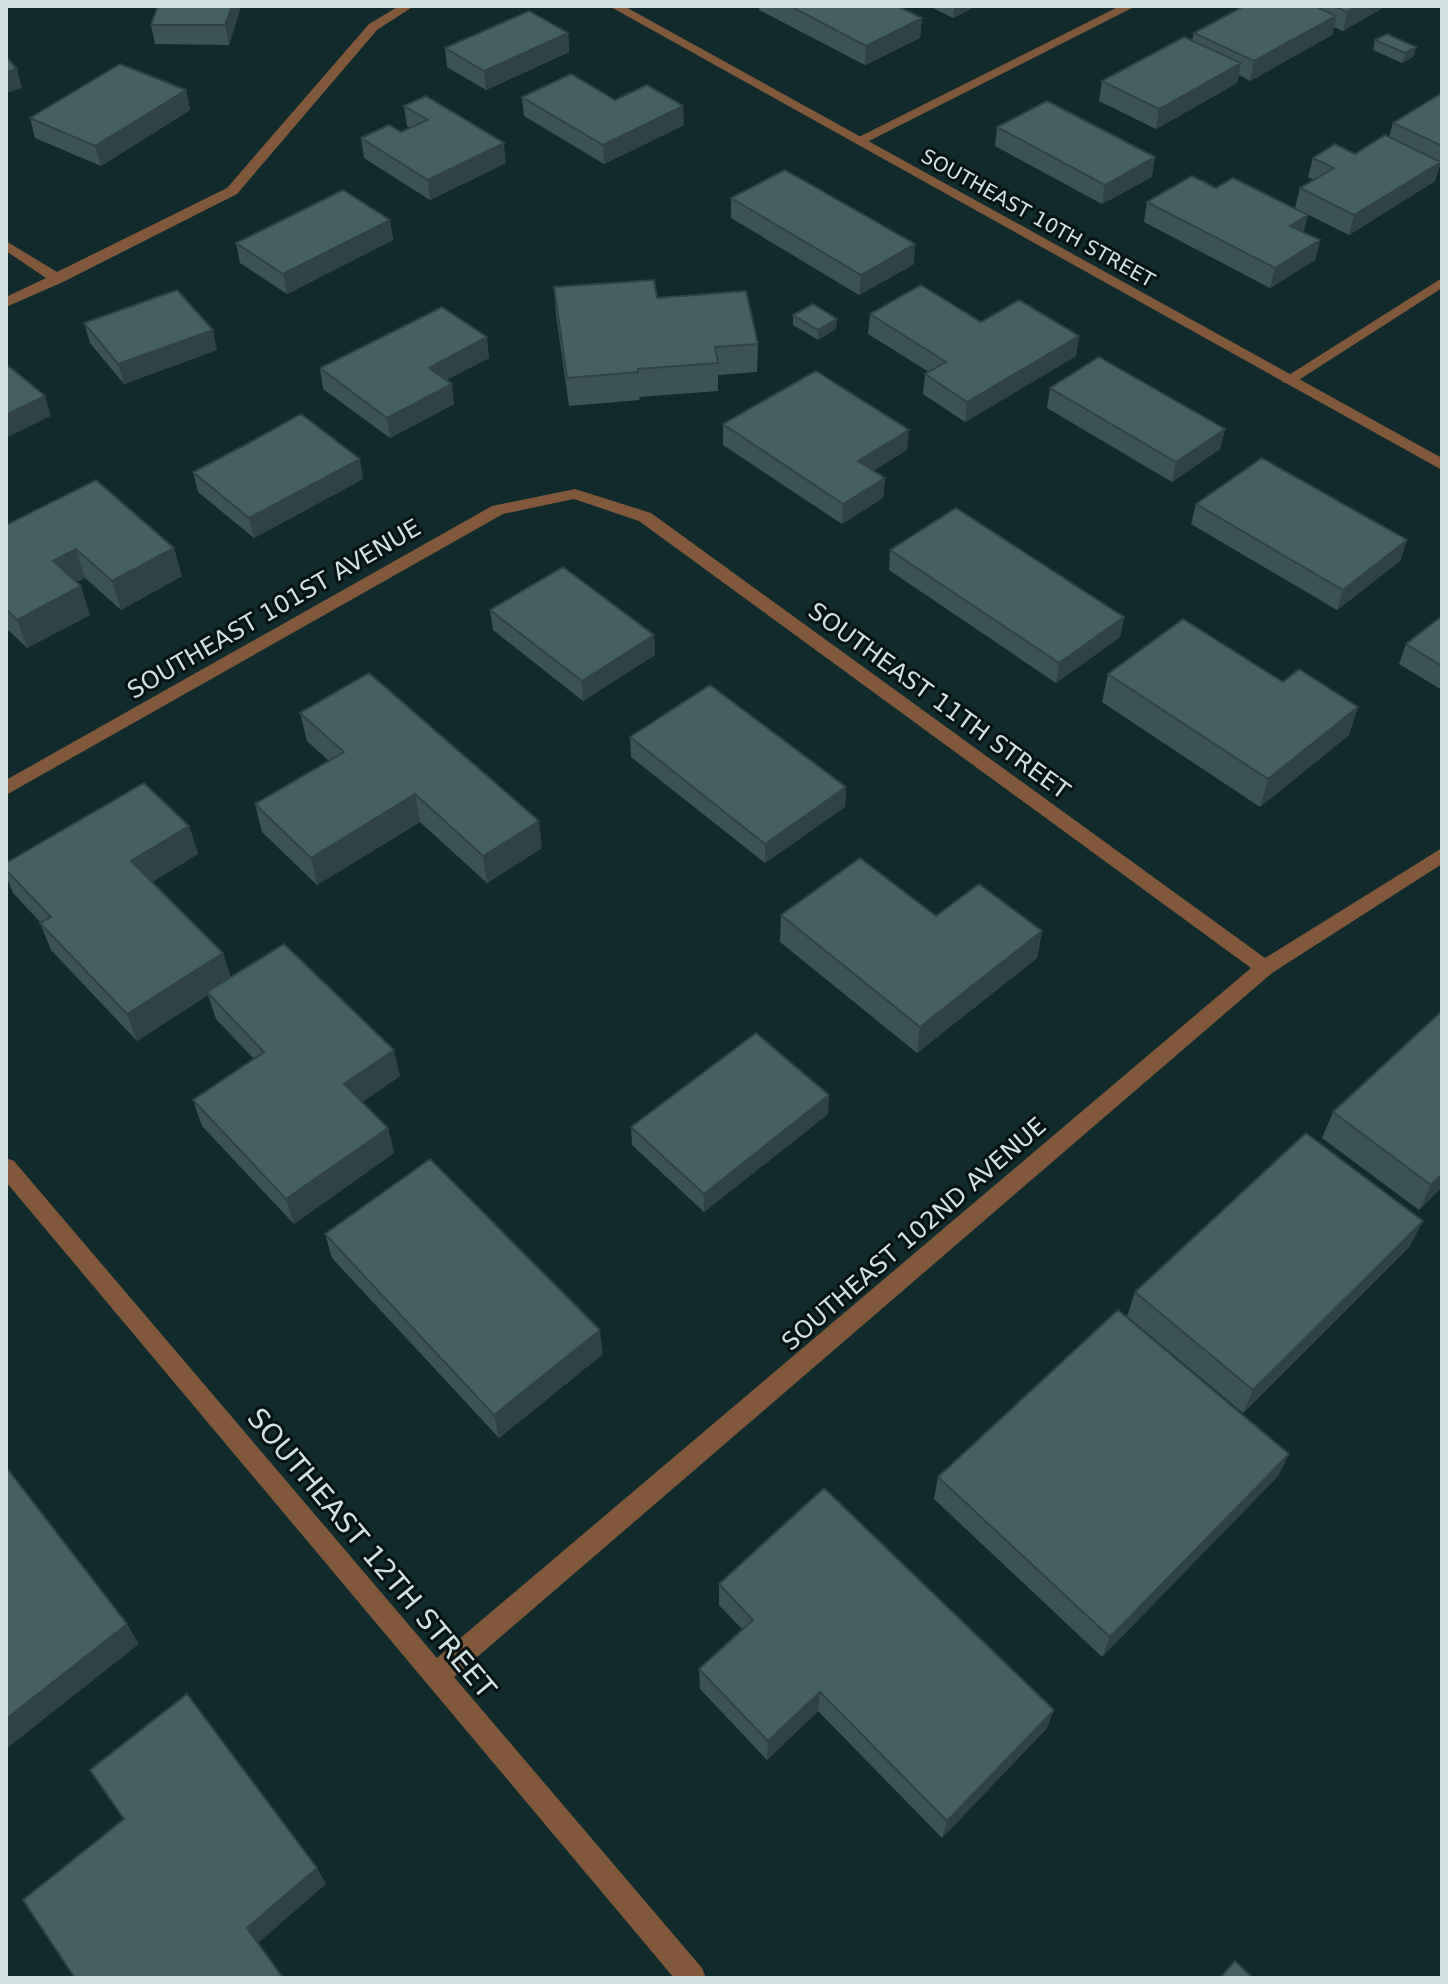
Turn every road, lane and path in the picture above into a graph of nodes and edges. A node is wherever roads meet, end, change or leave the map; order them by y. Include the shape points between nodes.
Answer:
1 (408, 6) edge
2 (615, 6) edge
3 (1130, 6) edge
4 (858, 141) junction
5 (6, 245) edge
6 (58, 279) junction
7 (1442, 282) edge
8 (6, 303) edge
9 (1289, 380) junction
10 (1442, 465) edge
11 (575, 494) joint
12 (6, 788) edge
13 (1442, 855) edge
14 (1265, 968) junction
15 (6, 1167) edge
16 (437, 1675) junction
17 (692, 1978) edge

1 - 6 street via 373,27 232,191
2 - 4 street, SOUTHEAST 10TH STREET
3 - 4 street
4 - 9 street, SOUTHEAST 10TH STREET
5 - 6 street
6 - 8 street
7 - 9 street
9 - 10 street, SOUTHEAST 10TH STREET
11 - 12 street, SOUTHEAST 101ST AVENUE via 498,510
11 - 14 street, SOUTHEAST 11TH STREET via 645,517
13 - 14 street, SOUTHEAST 102ND AVENUE
14 - 16 street, SOUTHEAST 102ND AVENUE
15 - 16 street, SOUTHEAST 12TH STREET
16 - 17 street, SOUTHEAST 12TH STREET

